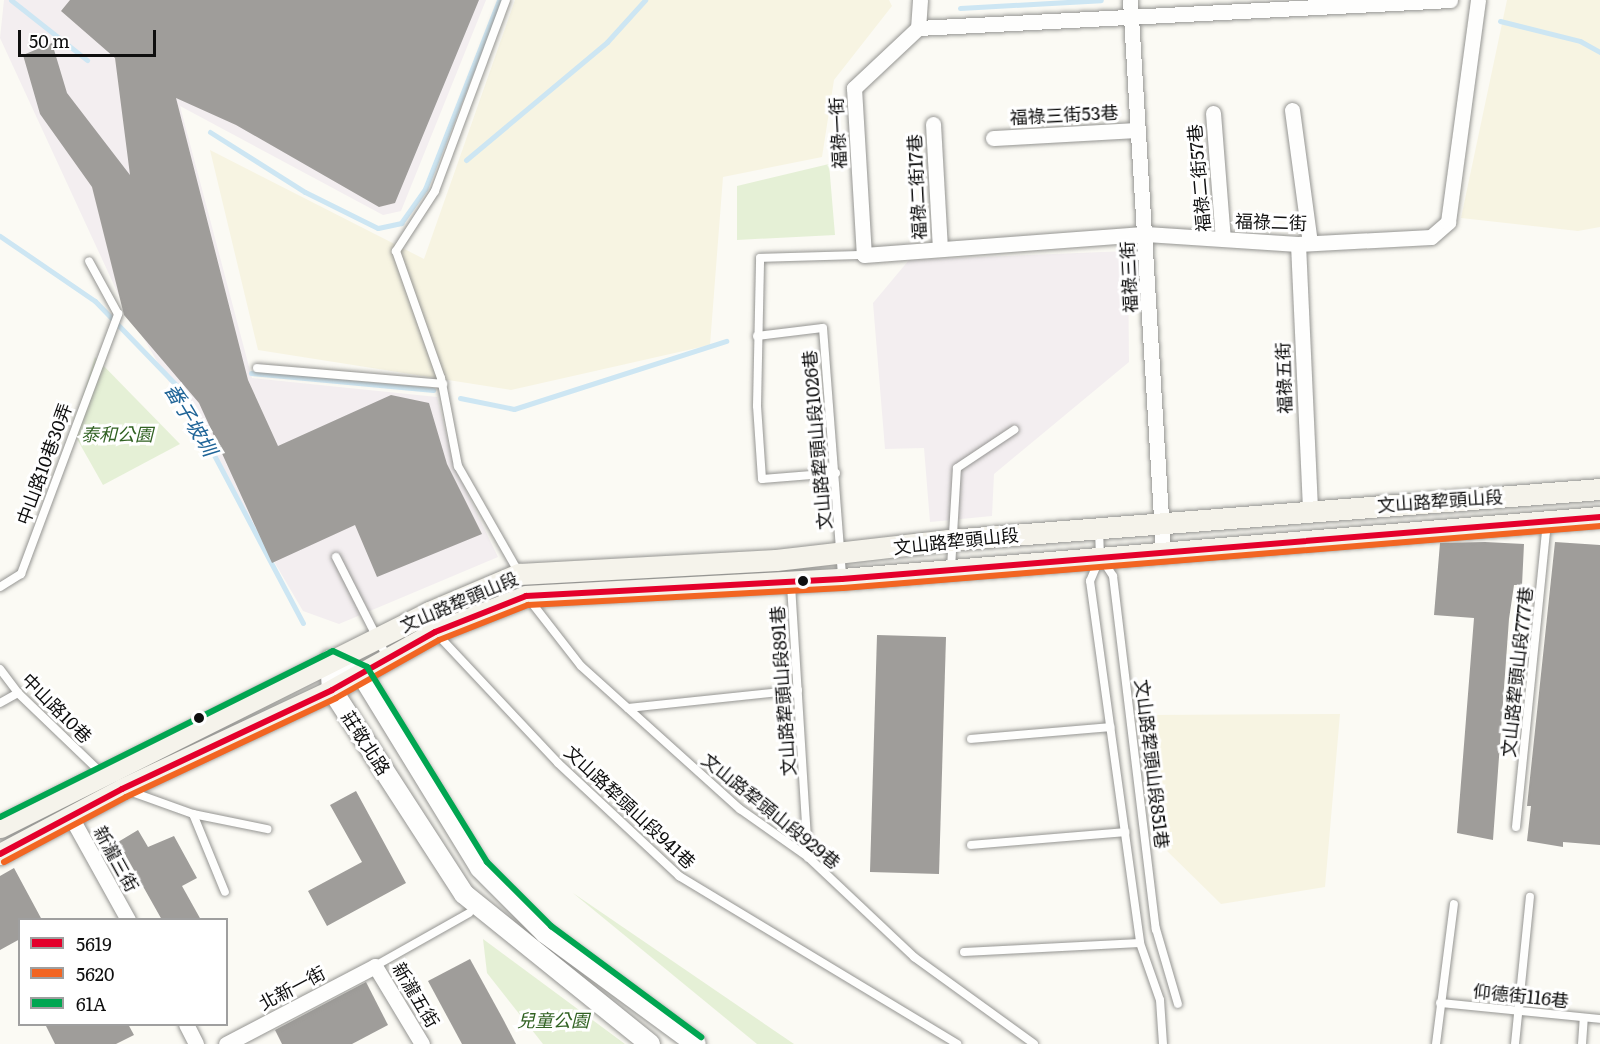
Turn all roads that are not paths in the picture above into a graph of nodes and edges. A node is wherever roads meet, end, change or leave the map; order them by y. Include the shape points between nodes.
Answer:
1 (506, 0) edge
2 (920, 0) edge
3 (1450, 0) edge
4 (1478, 0) edge
5 (1334, 4) edge
6 (1130, 8) edge
7 (918, 28) junction
8 (1292, 110) dead end
9 (1213, 113) dead end
10 (933, 124) dead end
11 (1138, 130) junction
12 (993, 138) dead end
13 (1146, 234) junction
14 (1223, 239) junction
15 (1304, 244) junction
16 (940, 249) junction
17 (864, 255) junction
18 (89, 261) dead end
19 (757, 336) junction
20 (257, 368) dead end
21 (442, 384) junction
22 (1014, 430) dead end
23 (836, 473) junction
24 (1600, 489) edge
25 (1310, 511) junction
26 (1600, 517) edge
27 (1548, 521) junction
28 (1161, 522) junction
29 (1100, 528) junction
30 (949, 540) junction
31 (1163, 551) junction
32 (842, 555) junction
33 (336, 556) dead end
34 (1100, 556) junction
35 (788, 559) junction
36 (951, 569) junction
37 (519, 574) junction
38 (842, 579) junction
39 (791, 582) junction
40 (0, 587) edge
41 (526, 596) junction
42 (435, 632) junction
43 (378, 637) junction
44 (387, 657) junction
45 (330, 660) junction
46 (0, 669) edge
47 (360, 672) junction
48 (332, 690) junction
49 (798, 690) junction
50 (18, 693) junction
51 (0, 703) edge
52 (628, 708) junction
53 (1110, 727) junction
54 (971, 739) dead end
55 (100, 772) junction
56 (122, 789) junction
57 (193, 814) junction
58 (71, 817) junction
59 (1516, 826) dead end
60 (0, 827) edge
61 (267, 829) dead end
62 (1125, 832) junction
63 (971, 845) dead end
64 (0, 855) edge
65 (808, 857) junction
66 (225, 892) dead end
67 (1530, 897) dead end
68 (1454, 904) dead end
69 (469, 913) dead end
70 (127, 918) edge
71 (1140, 943) junction
72 (964, 952) dead end
73 (375, 966) junction
74 (1440, 1003) junction
75 (1178, 1004) dead end
76 (1518, 1011) junction
77 (1584, 1018) junction
78 (1600, 1019) edge
79 (187, 1026) edge
80 (196, 1044) edge
81 (226, 1044) edge
82 (422, 1044) edge
83 (650, 1044) edge
84 (696, 1044) edge
85 (957, 1044) edge
86 (1034, 1044) edge
87 (1163, 1044) edge
88 (1436, 1044) edge
89 (1515, 1044) edge
90 (1582, 1044) edge

1 - 21 lane, 文山路犂頭山段929巷 via 435,191 396,251
2 - 7 street
3 - 5 street
4 - 15 street, 福祿二街 via 1448,222 1431,237
5 - 6 street
6 - 7 street
6 - 11 street, 福祿三街
7 - 17 street, 福祿一街 via 854,88
8 - 15 street, 福祿五街
9 - 14 street, 福祿二街57巷
10 - 16 street, 福祿二街17巷
11 - 12 street, 福祿三街53巷
11 - 13 street, 福祿三街
13 - 14 street, 福祿二街
13 - 16 street, 福祿二街
13 - 28 street, 福祿三街
14 - 15 street, 福祿二街
15 - 25 street, 福祿五街
16 - 17 street, 福祿二街
17 - 19 lane via 760,258
18 - 40 lane, 中山路10巷30弄 via 118,314 104,341 21,574
19 - 23 lane, 文山路犂頭山段1026巷 via 822,328
19 - 23 lane via 762,479
20 - 21 lane
21 - 37 lane, 文山路犂頭山段929巷 via 459,465
22 - 30 lane via 957,468
23 - 32 lane, 文山路犂頭山段1026巷
24 - 25 main road, 文山路犂頭山段
25 - 28 main road, 文山路犂頭山段
26 - 27 main road, 文山路犂頭山段
27 - 31 main road, 文山路犂頭山段
27 - 59 lane, 文山路犂頭山段777巷
28 - 29 main road, 文山路犂頭山段
28 - 31 street, 福祿三街
29 - 30 main road, 文山路犂頭山段
29 - 34 lane, 文山路犂頭山段851巷
30 - 32 main road, 文山路犂頭山段
30 - 36 lane
31 - 34 main road, 文山路犂頭山段
32 - 35 main road, 文山路犂頭山段
32 - 38 lane, 文山路犂頭山段1026巷
33 - 43 lane
34 - 36 main road, 文山路犂頭山段
34 - 53 lane via 1090,581
34 - 75 lane, 文山路犂頭山段851巷 via 1113,576 1156,929
35 - 37 main road, 文山路犂頭山段
35 - 39 lane, 文山路犂頭山段891巷
36 - 38 main road, 文山路犂頭山段
37 - 41 lane, 文山路犂頭山段929巷
37 - 43 main road, 文山路犂頭山段
38 - 39 main road, 文山路犂頭山段
39 - 41 main road, 文山路犂頭山段
39 - 49 lane, 文山路犂頭山段891巷
41 - 42 main road, 文山路犂頭山段
41 - 52 lane, 文山路犂頭山段929巷 via 581,666
42 - 44 main road, 文山路犂頭山段
42 - 85 lane, 文山路犂頭山段941巷 via 558,763 680,876
43 - 44 lane
43 - 45 main road, 文山路犂頭山段
44 - 47 main road, 文山路犂頭山段
45 - 47 street
45 - 48 street, 莊敬北路
45 - 55 main road, 文山路犂頭山段
46 - 50 lane, 中山路10巷
47 - 48 main road, 文山路犂頭山段
47 - 84 street, 莊敬北路 via 480,868 545,933
48 - 56 main road, 文山路犂頭山段
48 - 83 street, 莊敬北路 via 464,894
49 - 52 lane
49 - 65 lane, 文山路犂頭山段891巷
50 - 51 lane
50 - 55 lane, 中山路10巷
52 - 65 lane, 文山路犂頭山段929巷 via 740,809
53 - 54 lane
53 - 62 lane
55 - 56 lane, 中山路10巷
55 - 60 main road, 文山路犂頭山段
56 - 57 lane, 中山路10巷
56 - 58 main road, 文山路犂頭山段
57 - 61 lane, 中山路10巷
57 - 66 lane
58 - 64 main road, 文山路犂頭山段
58 - 70 street, 新瀧三街
62 - 63 lane
62 - 71 lane
65 - 86 lane, 文山路犂頭山段929巷 via 914,957
67 - 76 lane
68 - 74 lane
69 - 73 lane
71 - 72 lane
71 - 87 lane via 1160,1000
73 - 81 street, 北新一街
73 - 82 street, 新瀧五街
74 - 76 lane, 仰德街116巷
74 - 88 lane
76 - 77 lane, 仰德街116巷
76 - 89 lane
77 - 78 lane, 仰德街116巷
77 - 90 lane
79 - 80 street

